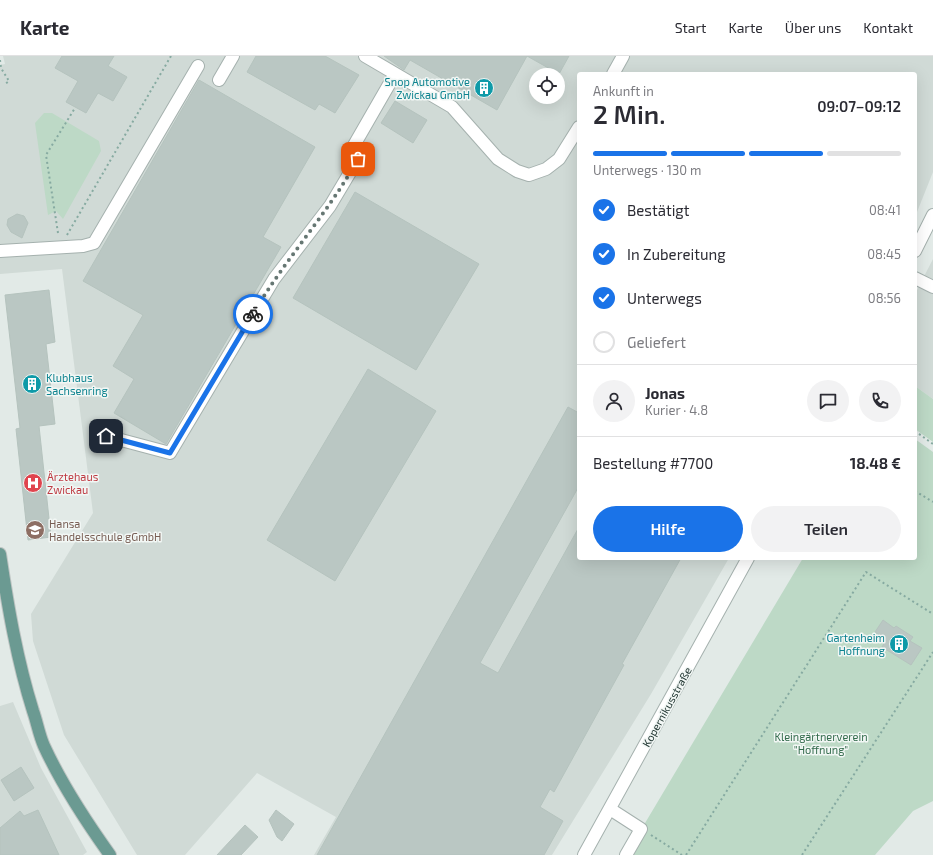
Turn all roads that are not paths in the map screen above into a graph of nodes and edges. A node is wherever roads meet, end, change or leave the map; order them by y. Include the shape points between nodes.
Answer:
1 (233, 56) edge
2 (365, 56) edge
3 (623, 56) edge
4 (198, 66) dead end
5 (614, 72) edge
6 (395, 74) junction
7 (219, 80) dead end
8 (577, 130) edge
9 (933, 215) edge
10 (917, 247) edge
11 (0, 251) edge
12 (917, 279) edge
13 (933, 287) edge
14 (106, 436) dead end
15 (0, 554) edge
16 (747, 560) edge
17 (610, 809) junction
18 (110, 855) edge
19 (584, 855) edge
20 (626, 855) edge

1 - 7 street
2 - 6 street
3 - 5 street
4 - 11 street via 94,243
6 - 8 street via 452,107 498,159 528,175 546,169 559,159
6 - 14 street via 330,206 274,279 170,453
9 - 10 street
12 - 13 street
15 - 18 main road via 27,694 44,744 62,782
16 - 17 street, Kopernikusstraße
17 - 19 street, Kopernikusstraße
17 - 20 street via 641,829

